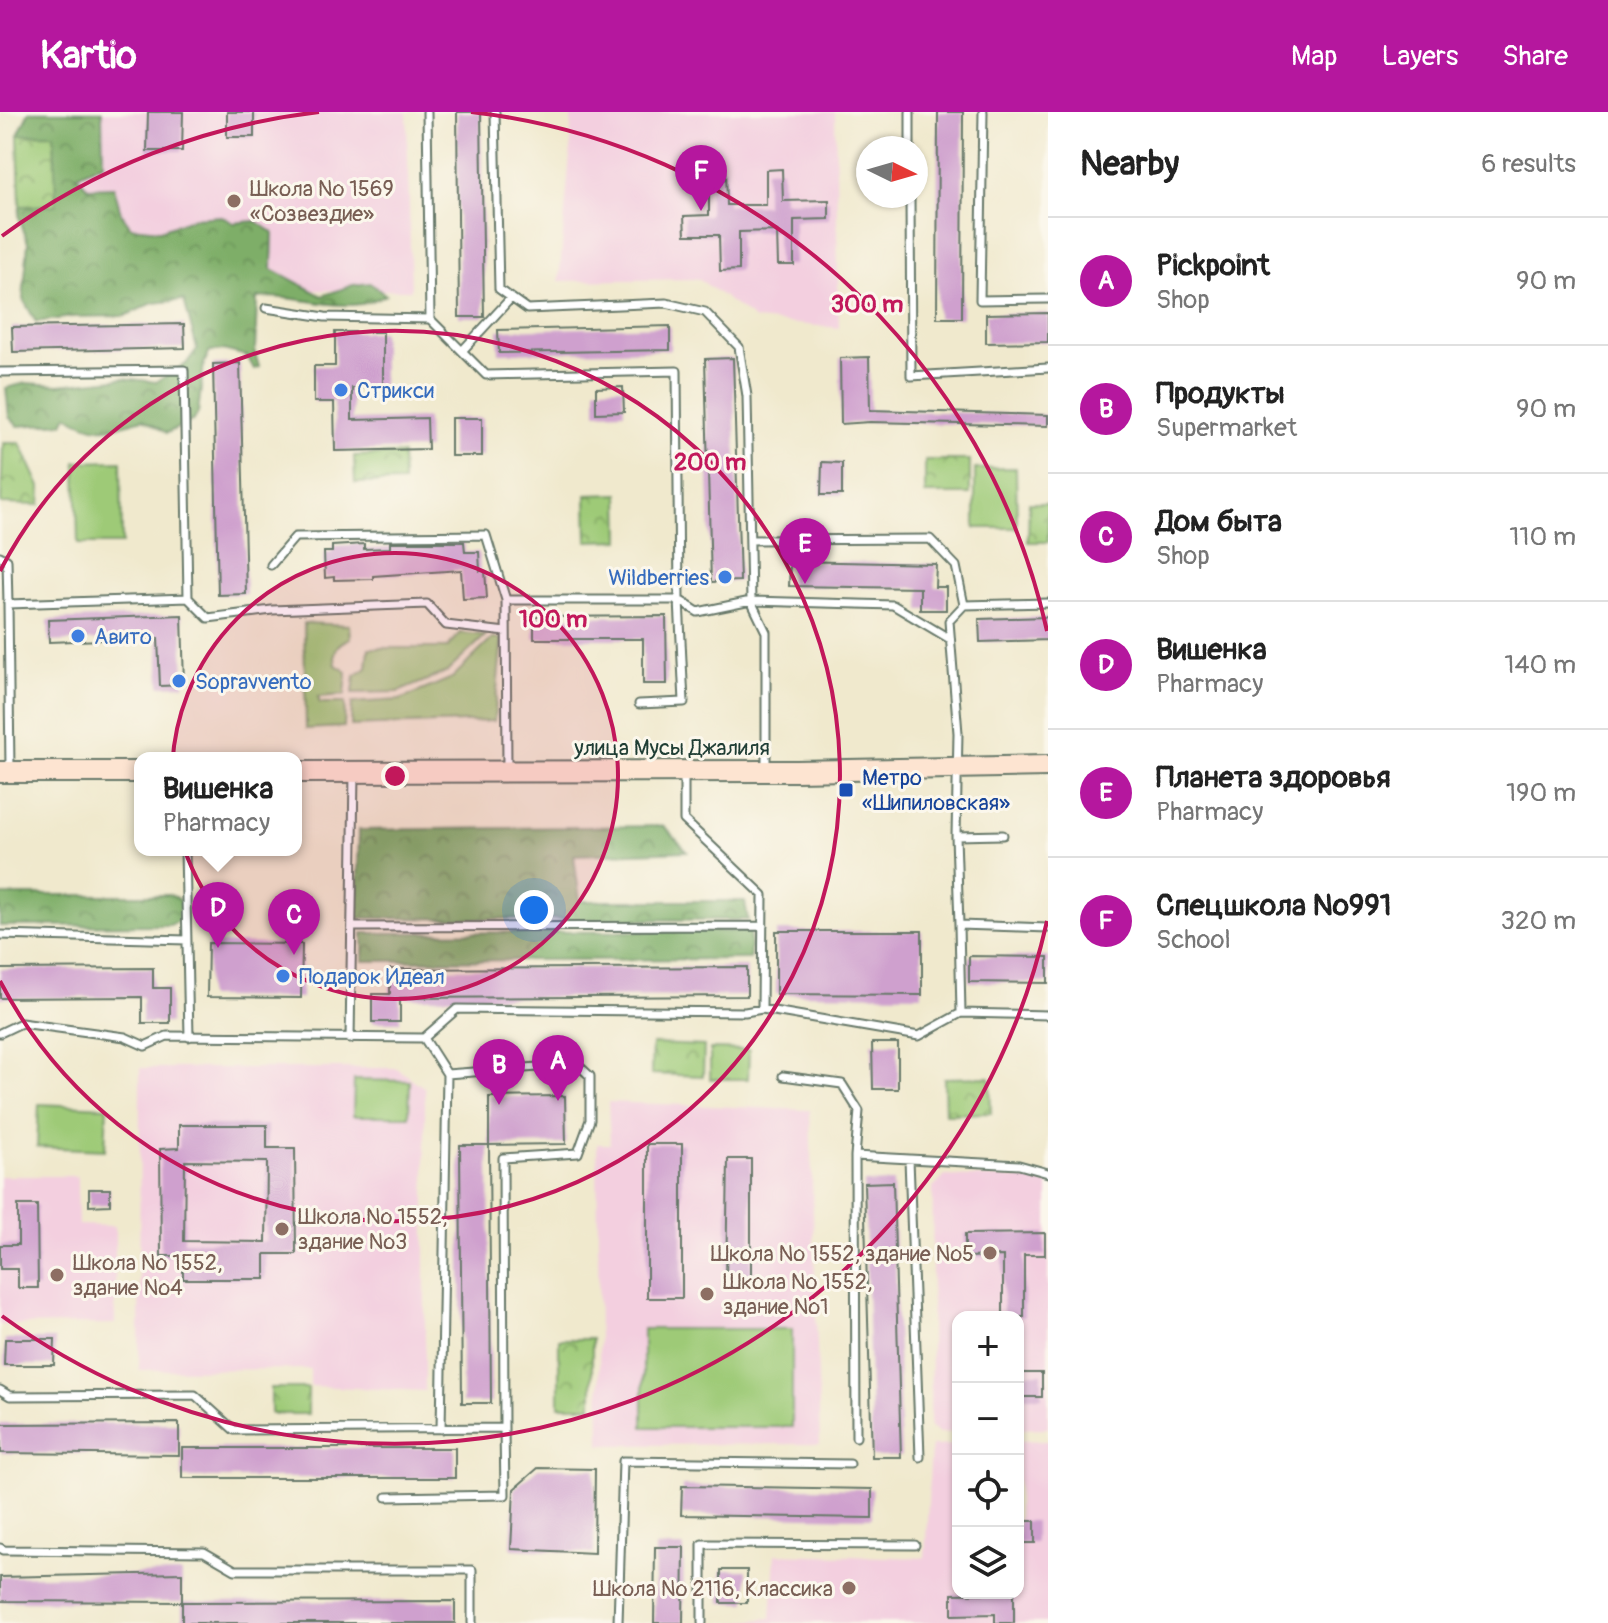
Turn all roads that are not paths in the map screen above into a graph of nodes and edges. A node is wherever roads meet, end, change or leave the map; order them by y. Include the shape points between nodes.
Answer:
1 (427, 112) edge
2 (495, 112) edge
3 (910, 112) edge
4 (983, 112) edge
5 (910, 136) edge
6 (910, 208) edge
7 (511, 298) junction
8 (1048, 299) edge
9 (266, 308) dead end
10 (430, 319) junction
11 (462, 351) junction
12 (1048, 368) edge
13 (0, 372) edge
14 (750, 540) junction
15 (0, 556) edge
16 (271, 565) dead end
17 (188, 598) junction
18 (506, 600) junction
19 (679, 600) junction
20 (751, 601) junction
21 (1048, 603) edge
22 (8, 604) junction
23 (964, 605) junction
24 (506, 632) junction
25 (4, 637) edge
26 (950, 639) junction
27 (639, 704) dead end
28 (1048, 766) edge
29 (958, 769) junction
30 (683, 770) junction
31 (354, 771) junction
32 (766, 771) junction
33 (5, 772) edge
34 (134, 772) edge
35 (302, 772) edge
36 (507, 772) junction
37 (1003, 835) dead end
38 (956, 836) junction
39 (185, 856) edge
40 (959, 925) junction
41 (763, 926) junction
42 (352, 927) junction
43 (1048, 928) edge
44 (0, 935) edge
45 (187, 940) junction
46 (762, 1009) junction
47 (961, 1013) junction
48 (1048, 1015) edge
49 (0, 1033) edge
50 (189, 1037) junction
51 (424, 1038) junction
52 (350, 1039) junction
53 (447, 1074) junction
54 (783, 1076) dead end
55 (855, 1156) junction
56 (909, 1159) junction
57 (1048, 1173) edge
58 (0, 1390) edge
59 (504, 1428) junction
60 (441, 1429) junction
61 (856, 1437) dead end
62 (920, 1457) dead end
63 (850, 1464) dead end
64 (387, 1497) dead end
65 (915, 1545) dead end
66 (0, 1548) edge
67 (472, 1623) edge
68 (618, 1623) edge
69 (702, 1623) edge

1 - 10 lane
2 - 7 lane via 499,289
3 - 5 lane
4 - 8 lane via 980,300
6 - 12 lane via 911,376
7 - 11 lane
7 - 14 lane via 527,309 666,303 705,312 739,347 747,396
9 - 10 lane via 325,317
10 - 11 lane
11 - 19 lane via 486,375 677,371
13 - 17 lane via 184,370
14 - 20 lane
14 - 23 lane via 930,539 956,566
15 - 22 lane via 7,560
16 - 18 lane via 295,537 486,535
17 - 22 lane
17 - 24 lane via 208,618 427,604 446,625
18 - 19 lane
18 - 24 lane
19 - 20 lane via 698,612
19 - 27 lane via 684,702
20 - 26 lane via 893,605
20 - 32 lane via 766,632
21 - 23 lane
22 - 25 lane
23 - 26 lane via 949,621
24 - 36 lane
25 - 33 lane
26 - 29 lane
28 - 29 main road, улица Мусы Джалиля
29 - 32 main road, улица Мусы Джалиля
29 - 38 lane
30 - 32 main road, улица Мусы Джалиля
30 - 36 main road, улица Мусы Джалиля
30 - 41 lane via 684,820 763,895
31 - 35 main road, улица Мусы Джалиля
31 - 36 main road, улица Мусы Джалиля
31 - 42 lane
33 - 34 main road
37 - 38 lane
38 - 40 lane
39 - 45 lane
40 - 43 lane
40 - 47 lane
41 - 42 lane
41 - 46 lane
42 - 52 lane
44 - 45 lane
45 - 50 lane
46 - 47 lane via 919,1036
46 - 51 lane via 457,1009
47 - 48 lane
49 - 50 lane via 21,1023 125,1037 145,1046 167,1036
50 - 52 lane
51 - 52 lane
51 - 53 lane
53 - 59 lane via 577,1064 590,1076 590,1120 578,1153 503,1158
53 - 60 lane
54 - 55 lane via 842,1084 859,1111
55 - 56 lane
55 - 61 lane
56 - 57 lane via 1019,1165
56 - 62 lane
58 - 60 lane via 10,1396 195,1395 234,1430
59 - 60 lane
59 - 64 lane via 505,1495
63 - 68 lane via 623,1461
65 - 69 lane via 702,1544
66 - 67 lane via 204,1552 235,1570 472,1570

